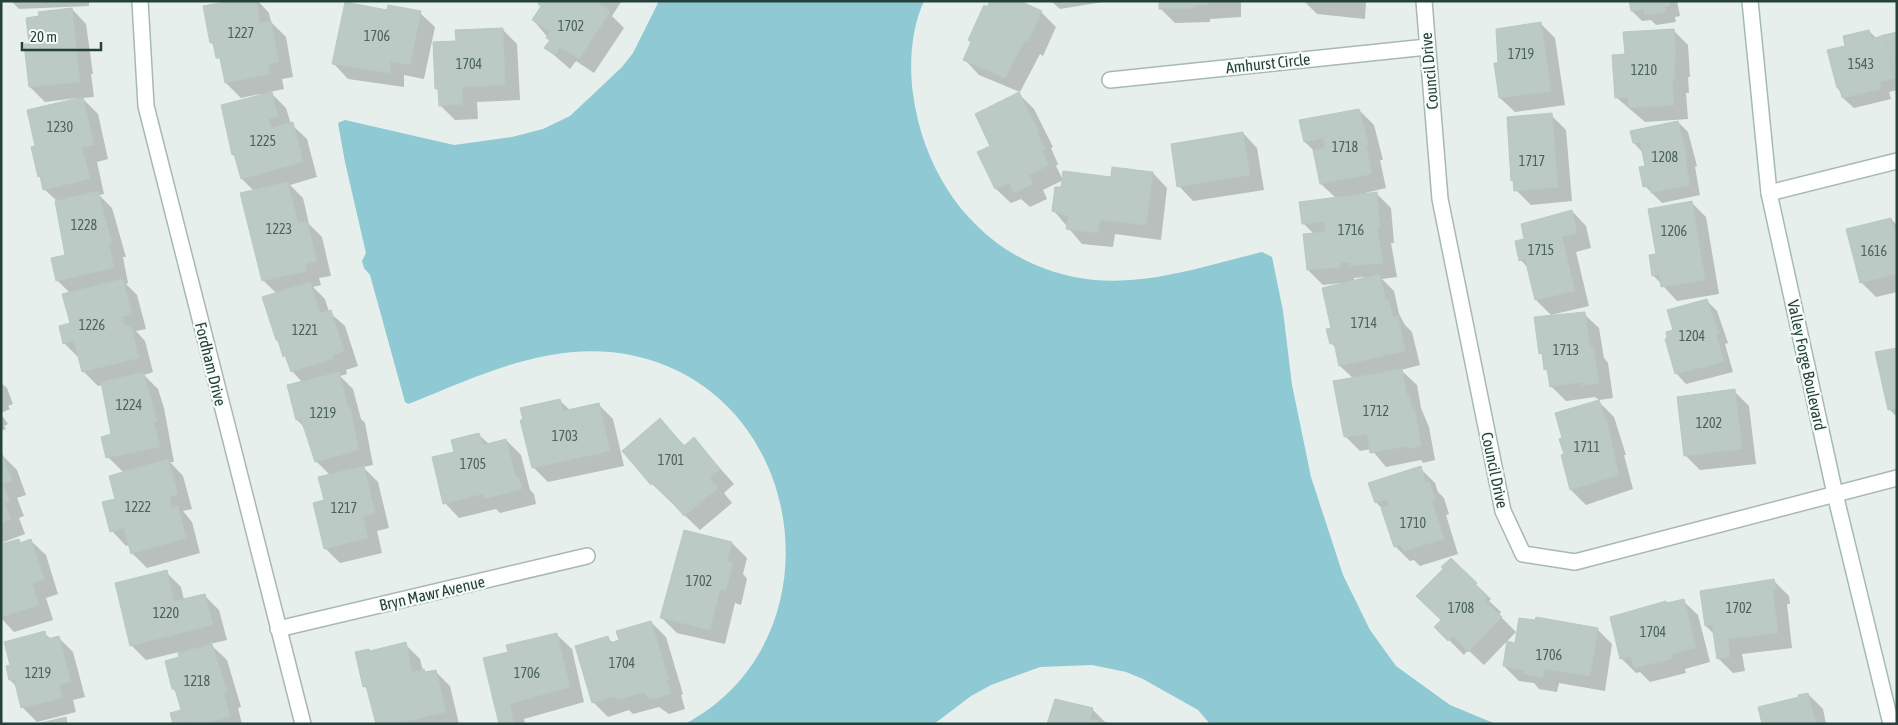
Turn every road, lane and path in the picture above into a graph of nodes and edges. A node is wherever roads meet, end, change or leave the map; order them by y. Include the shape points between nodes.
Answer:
1 (140, 1) edge
2 (1424, 1) edge
3 (1750, 1) edge
4 (1426, 46) junction
5 (1110, 80) dead end
6 (1897, 161) edge
7 (1770, 194) junction
8 (1897, 478) edge
9 (1835, 494) junction
10 (586, 556) dead end
11 (278, 629) junction
12 (303, 724) edge
13 (1891, 724) edge

1 - 11 street, Fordham Drive via 146,106
2 - 4 street, Council Drive
3 - 7 street, Valley Forge Boulevard
4 - 5 street, Amhurst Circle
4 - 9 street, Council Drive via 1442,209 1503,511 1523,554 1575,562
6 - 7 street
7 - 9 street, Valley Forge Boulevard
8 - 9 street, Council Drive
9 - 13 street, Valley Forge Boulevard
10 - 11 street, Bryn Mawr Avenue
11 - 12 street, Fordham Drive

